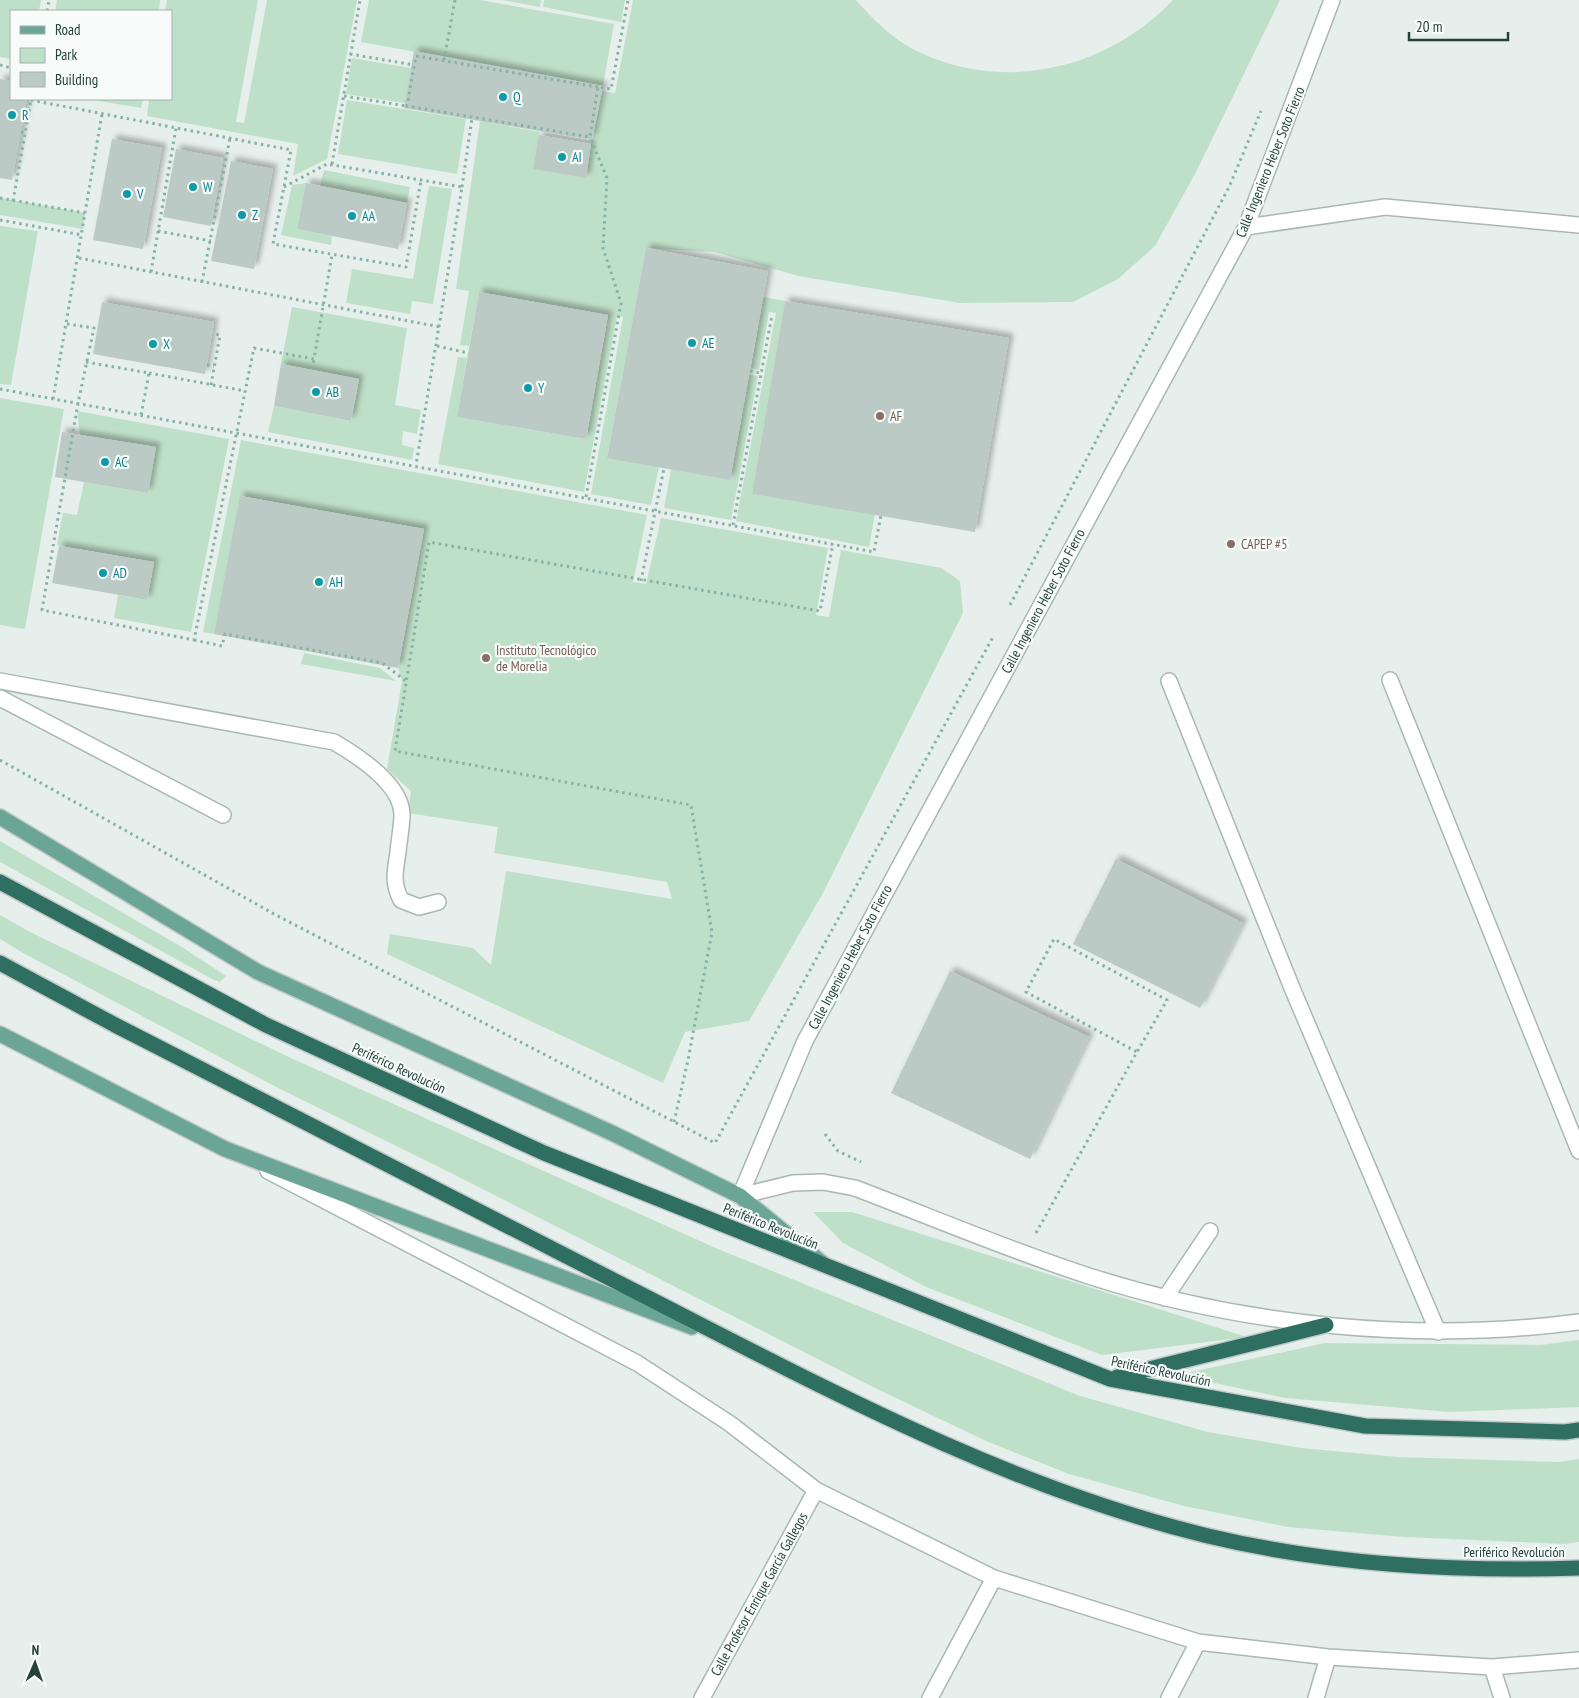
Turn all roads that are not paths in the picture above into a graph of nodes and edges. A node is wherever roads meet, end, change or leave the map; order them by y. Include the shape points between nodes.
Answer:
1 (1332, 0) edge
2 (1579, 225) edge
3 (1246, 227) junction
4 (1390, 680) dead end
5 (0, 681) edge
6 (1169, 681) dead end
7 (0, 698) edge
8 (223, 816) dead end
9 (0, 817) edge
10 (0, 882) edge
11 (438, 902) dead end
12 (0, 963) edge
13 (0, 1034) edge
14 (225, 1149) junction
15 (1579, 1150) edge
16 (740, 1196) junction
17 (1210, 1231) dead end
18 (825, 1265) junction
19 (1165, 1298) junction
20 (1579, 1322) edge
21 (1326, 1325) junction
22 (1438, 1332) junction
23 (740, 1345) junction
24 (1110, 1379) junction
25 (1579, 1430) edge
26 (816, 1490) junction
27 (1579, 1568) edge
28 (994, 1578) junction
29 (1198, 1642) junction
30 (1328, 1657) junction
31 (1579, 1660) edge
32 (1492, 1667) junction
33 (702, 1698) edge
34 (930, 1698) edge
35 (1168, 1698) edge
36 (1316, 1698) edge
37 (1502, 1698) edge

1 - 3 street, Calle Ingeniero Heber Soto Fierro
2 - 3 street via 1385,208
3 - 16 street, Calle Ingeniero Heber Soto Fierro via 805,1040
4 - 15 street
5 - 11 street via 334,742 360,757 400,800 402,815 394,885 401,900 419,908
6 - 22 street via 1292,988
7 - 8 street
9 - 16 main road via 258,972 612,1133
10 - 18 highway, Periférico Revolución via 275,1029 544,1153
12 - 23 highway, Periférico Revolución
13 - 14 main road, Periférico Revolución
14 - 23 main road, Periférico Revolución
14 - 26 street via 637,1363 729,1423
16 - 18 main road
16 - 19 street via 793,1183 823,1182 855,1188 1026,1254
17 - 19 street
18 - 24 highway, Periférico Revolución
19 - 21 street
20 - 22 street
21 - 22 street
21 - 24 highway
23 - 27 highway, Periférico Revolución via 876,1414 1020,1474 1112,1508 1207,1536 1305,1555 1405,1565 1494,1571
24 - 25 highway, Periférico Revolución via 1365,1426
26 - 28 street
26 - 33 street, Calle Profesor Enrique García Gallegos
28 - 29 street
28 - 34 street
29 - 30 street
29 - 35 street
30 - 32 street
30 - 36 street
31 - 32 street
32 - 37 street

